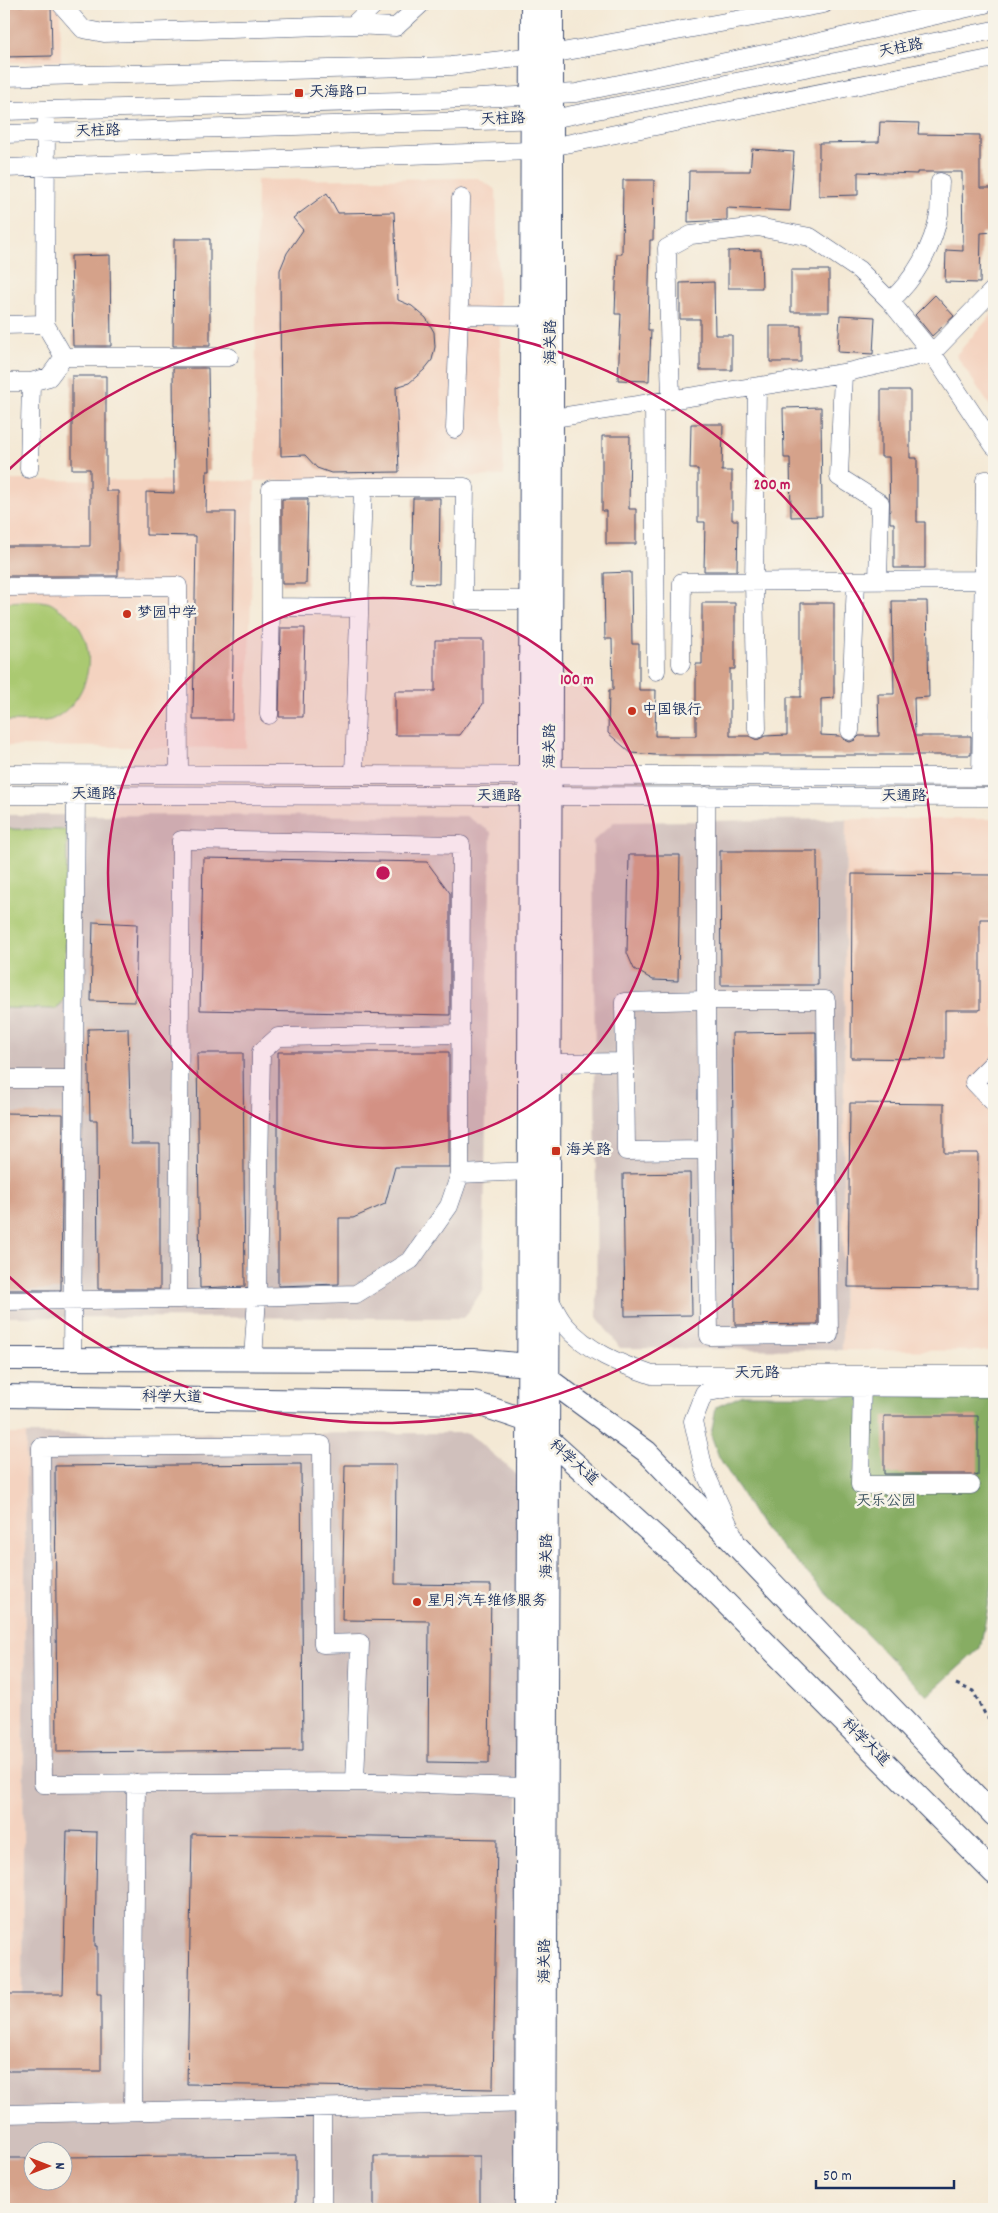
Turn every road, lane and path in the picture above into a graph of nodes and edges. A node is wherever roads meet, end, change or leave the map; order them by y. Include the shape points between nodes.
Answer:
1 (61, 4) edge
2 (375, 4) edge
3 (421, 4) edge
4 (532, 4) edge
5 (552, 4) edge
6 (824, 4) edge
7 (986, 4) edge
8 (73, 10) edge
9 (353, 25) junction
10 (994, 30) edge
11 (542, 56) junction
12 (994, 58) edge
13 (4, 77) edge
14 (541, 95) junction
15 (46, 110) junction
16 (4, 111) edge
17 (542, 119) junction
18 (4, 134) edge
19 (46, 134) junction
20 (542, 150) junction
21 (47, 166) junction
22 (4, 168) edge
23 (940, 182) dead end
24 (460, 198) dead end
25 (994, 290) edge
26 (890, 301) junction
27 (459, 315) junction
28 (531, 316) junction
29 (46, 324) junction
30 (4, 325) edge
31 (932, 352) junction
32 (64, 357) junction
33 (230, 357) dead end
34 (843, 373) junction
35 (4, 382) edge
36 (31, 382) junction
37 (757, 387) junction
38 (662, 401) junction
39 (542, 420) junction
40 (455, 429) dead end
41 (994, 446) edge
42 (29, 470) dead end
43 (994, 480) edge
44 (363, 488) junction
45 (985, 580) junction
46 (856, 581) junction
47 (878, 581) junction
48 (754, 582) junction
49 (4, 587) edge
50 (530, 600) junction
51 (271, 607) junction
52 (359, 608) junction
53 (681, 664) dead end
54 (656, 671) dead end
55 (268, 715) dead end
56 (757, 729) dead end
57 (850, 730) dead end
58 (4, 774) edge
59 (76, 774) junction
60 (179, 774) junction
61 (354, 775) junction
62 (987, 777) edge
63 (540, 786) junction
64 (4, 794) edge
65 (77, 795) junction
66 (706, 796) junction
67 (994, 797) edge
68 (706, 1000) junction
69 (460, 1034) junction
70 (625, 1062) junction
71 (994, 1062) edge
72 (550, 1063) junction
73 (74, 1079) junction
74 (4, 1080) edge
75 (994, 1103) edge
76 (707, 1150) junction
77 (529, 1170) junction
78 (460, 1174) junction
79 (257, 1297) junction
80 (549, 1298) junction
81 (178, 1299) junction
82 (4, 1301) edge
83 (73, 1301) junction
84 (4, 1359) edge
85 (72, 1359) junction
86 (253, 1360) junction
87 (529, 1365) junction
88 (994, 1375) edge
89 (548, 1380) junction
90 (862, 1381) junction
91 (994, 1388) edge
92 (4, 1396) edge
93 (528, 1421) junction
94 (548, 1441) junction
95 (971, 1485) dead end
96 (739, 1548) junction
97 (956, 1684) dead end
98 (994, 1722) edge
99 (355, 1782) junction
100 (136, 1784) junction
101 (527, 1787) junction
102 (994, 1816) edge
103 (994, 1873) edge
104 (536, 2104) junction
105 (322, 2108) junction
106 (133, 2112) junction
107 (4, 2114) edge
108 (322, 2209) edge
109 (526, 2209) edge
110 (545, 2209) edge

1 - 8 street
2 - 9 street
3 - 9 street via 396,27
4 - 11 main road, 海关路
5 - 11 main road, 海关路
6 - 11 street
7 - 10 street
7 - 14 street, 天柱路 via 585,91
8 - 9 street via 83,29 104,33
10 - 17 street, 天柱路
11 - 13 street via 451,66
11 - 14 main road, 海关路
12 - 20 street
14 - 15 street, 天柱路
14 - 17 main road, 海关路
15 - 16 street, 天柱路
15 - 19 street
17 - 19 street, 天柱路
17 - 20 main road, 海关路
18 - 19 street, 天柱路
19 - 21 street
20 - 21 street
20 - 28 main road, 海关路
20 - 39 main road, 海关路
21 - 22 street
21 - 29 street
23 - 26 street via 939,214 926,254 907,286
24 - 27 street
25 - 31 street
26 - 31 street
26 - 38 street via 859,270 810,237 758,228 691,235 666,248
27 - 28 street
27 - 40 street
28 - 39 main road, 海关路
29 - 30 street
29 - 32 street
31 - 34 street
31 - 41 street
32 - 33 street
32 - 36 street via 49,377
34 - 37 street
34 - 47 street via 839,476 880,503
35 - 36 street
36 - 42 street
37 - 38 street
37 - 48 street
38 - 39 street
38 - 54 street
39 - 50 main road, 海关路
39 - 63 main road, 海关路
43 - 45 street via 985,480
44 - 50 street via 465,488 463,600
44 - 51 street via 271,489
44 - 52 street
45 - 47 street
45 - 62 street
46 - 47 street
46 - 48 street
46 - 57 street
48 - 53 street via 682,582
48 - 56 street
49 - 60 street via 178,586
50 - 63 main road, 海关路
51 - 52 street
51 - 55 street
52 - 61 street
58 - 59 street, 天通路
59 - 60 street, 天通路
59 - 65 street
60 - 61 street, 天通路
61 - 63 street, 天通路
62 - 63 street, 天通路
63 - 65 street, 天通路
63 - 66 street, 天通路
63 - 72 main road, 海关路
63 - 77 main road, 海关路
64 - 65 street, 天通路
65 - 73 street
66 - 67 street, 天通路
66 - 68 street
68 - 70 street via 624,1002
68 - 76 street
68 - 76 street via 826,1000 829,1335 709,1336
69 - 78 street
69 - 79 street via 278,1037 261,1052
69 - 81 street via 462,845 181,840
70 - 72 street
70 - 76 street via 626,1151
71 - 75 street via 974,1082
72 - 80 main road, 海关路
73 - 74 street
73 - 83 street
77 - 78 street
77 - 87 main road, 海关路
78 - 79 street via 449,1206 411,1260 356,1294
79 - 81 street
79 - 86 street
80 - 89 main road, 海关路
80 - 90 street, 天元路 via 564,1324 578,1339 612,1361 652,1375
81 - 83 street
82 - 83 street
83 - 85 street
84 - 85 main road
85 - 86 main road
86 - 87 main road via 473,1360
87 - 89 main road
87 - 93 main road, 海关路
88 - 90 street, 天元路
89 - 94 main road, 海关路
89 - 96 main road via 647,1452
90 - 91 street, 天元路
90 - 95 street via 860,1485
90 - 96 street, 天元路 via 735,1387 704,1393 693,1421 704,1470
92 - 93 main road, 科学大道 via 475,1403
93 - 94 main road, 科学大道
93 - 101 main road, 海关路
94 - 103 main road, 科学大道 via 700,1577
94 - 104 main road, 海关路
96 - 102 main road
97 - 98 path via 973,1691 986,1716
99 - 100 street
99 - 100 street via 360,1643 324,1644 322,1445 41,1447 43,1784
99 - 101 street
100 - 106 street
101 - 104 main road, 海关路
104 - 105 street
104 - 109 main road, 海关路
104 - 110 main road, 海关路
105 - 106 street
105 - 108 street
106 - 107 street

